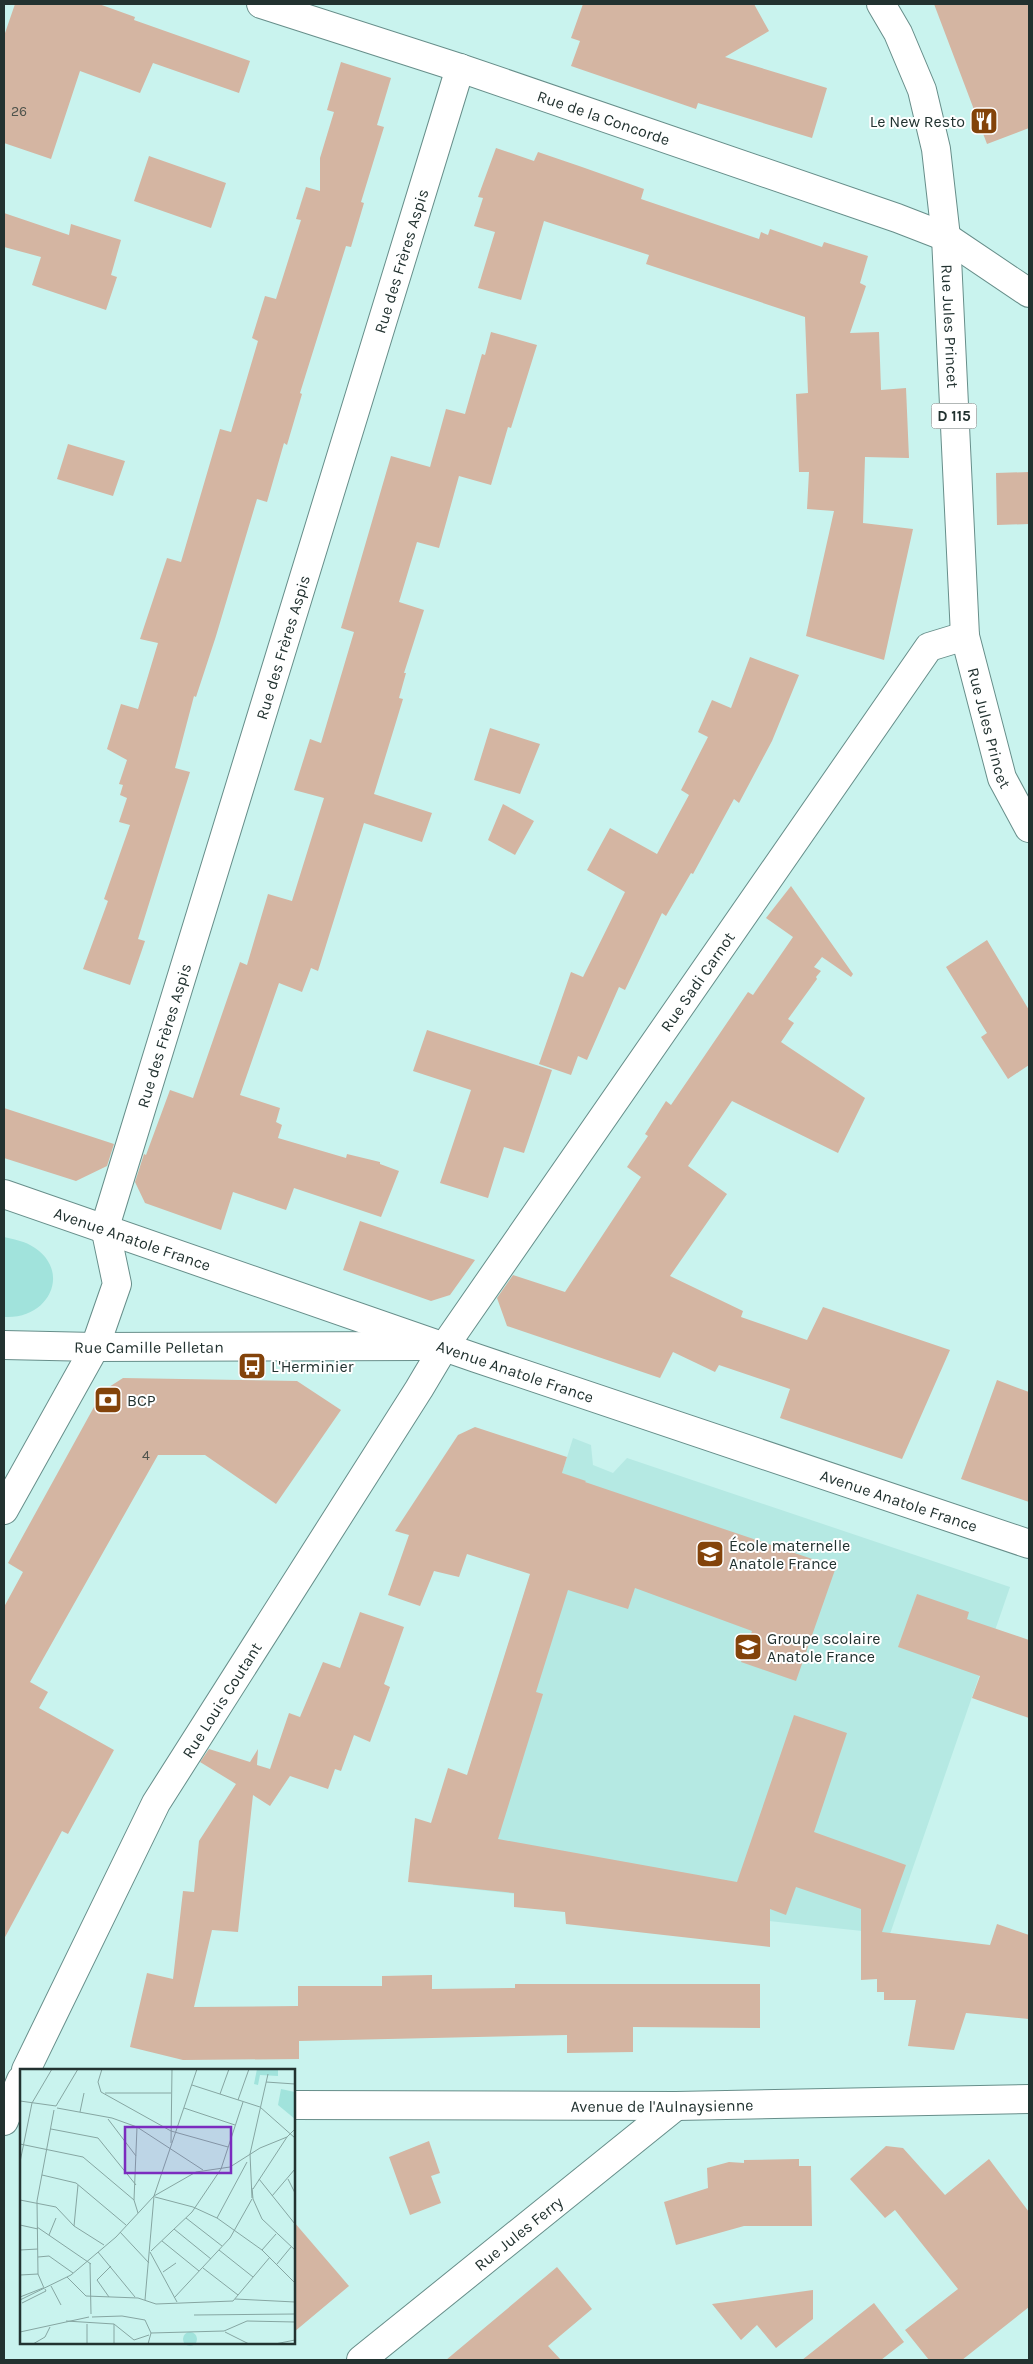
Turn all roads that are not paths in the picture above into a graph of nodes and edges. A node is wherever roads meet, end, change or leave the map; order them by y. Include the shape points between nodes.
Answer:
1 (261, 4) edge
2 (881, 4) edge
3 (460, 68) junction
4 (946, 237) junction
5 (1029, 293) edge
6 (965, 636) junction
7 (1029, 828) edge
8 (4, 1194) edge
9 (105, 1227) junction
10 (4, 1345) edge
11 (444, 1346) junction
12 (95, 1347) junction
13 (4, 1510) edge
14 (1029, 1544) edge
15 (26, 2069) edge
16 (1029, 2099) edge
17 (295, 2104) edge
18 (676, 2106) junction
19 (361, 2360) edge

1 - 3 street, Rue de la Concorde
2 - 4 street, Rue Jules Princet / D 115 via 898,33 922,90 936,149
3 - 4 street, Rue de la Concorde
3 - 9 street, Rue des Frères Aspis
4 - 5 street, Rue de la Concorde
4 - 6 street, Rue Jules Princet / D 115
6 - 7 street, Rue Jules Princet / D 115 via 1002,778
6 - 11 street, Rue Sadi Carnot via 929,646
8 - 9 street, Avenue Anatole France
9 - 11 street, Avenue Anatole France
9 - 12 street via 116,1284
10 - 12 street, Rue Camille Pelletan
11 - 12 street, Rue Camille Pelletan
11 - 14 street, Avenue Anatole France
11 - 15 street, Rue Louis Coutant via 156,1803
12 - 13 street
16 - 18 street, Avenue de l'Aulnaysienne
17 - 18 street, Avenue de l'Aulnaysienne
18 - 19 street, Rue Jules Ferry

